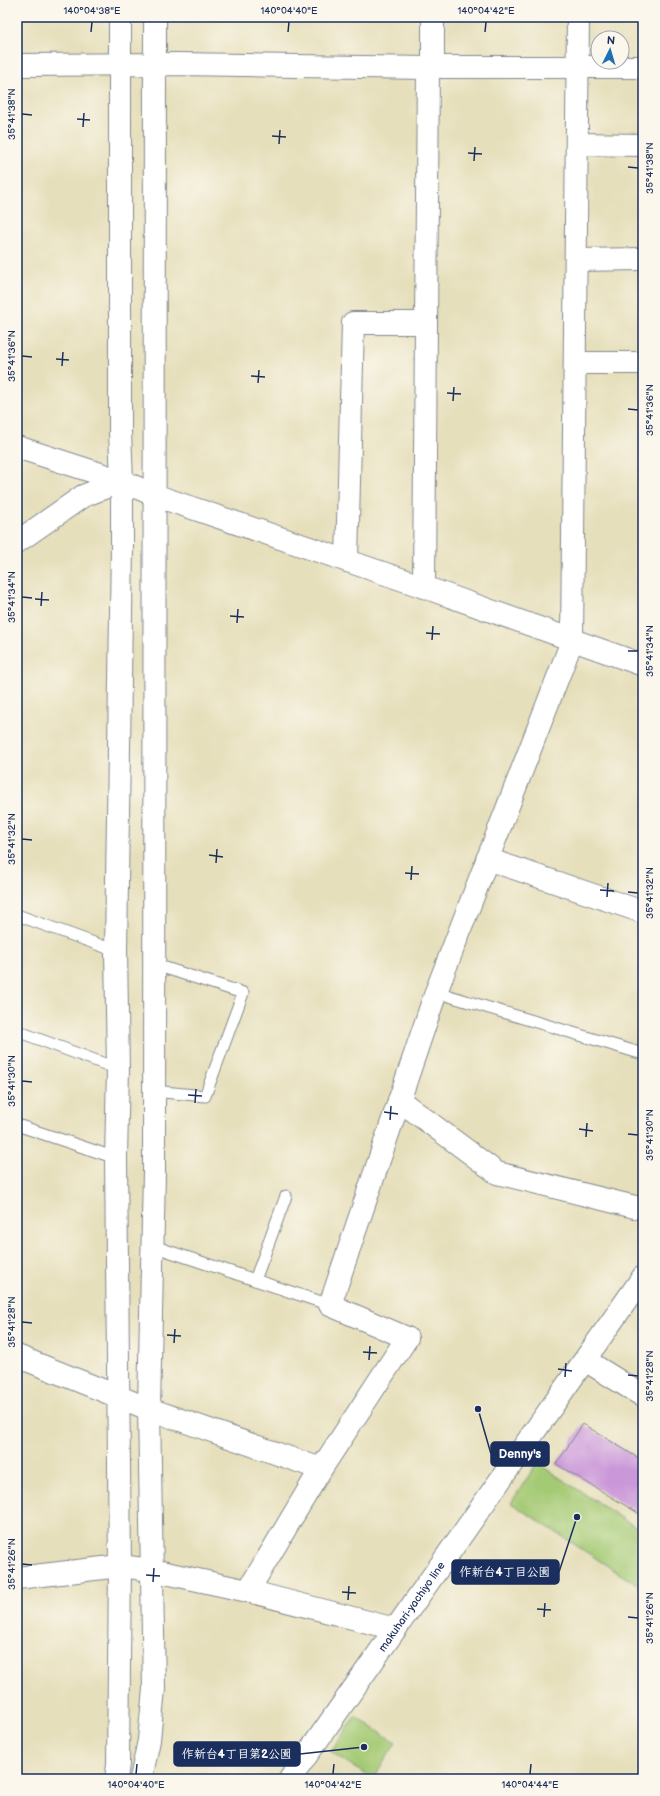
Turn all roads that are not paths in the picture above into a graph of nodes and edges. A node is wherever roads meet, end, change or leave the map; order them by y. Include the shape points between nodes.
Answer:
1 (120, 17) edge
2 (155, 17) edge
3 (433, 17) edge
4 (578, 17) edge
5 (120, 64) junction
6 (155, 64) junction
7 (17, 65) edge
8 (577, 67) junction
9 (643, 67) edge
10 (430, 68) junction
11 (576, 144) junction
12 (643, 145) edge
13 (643, 259) edge
14 (576, 260) junction
15 (426, 323) junction
16 (643, 363) edge
17 (575, 364) junction
18 (17, 447) edge
19 (122, 481) junction
20 (154, 494) junction
21 (17, 542) edge
22 (347, 561) junction
23 (424, 587) junction
24 (572, 641) junction
25 (643, 665) edge
26 (487, 859) junction
27 (643, 912) edge
28 (17, 915) edge
29 (116, 951) junction
30 (153, 964) junction
31 (436, 992) junction
32 (17, 1031) edge
33 (643, 1054) edge
34 (118, 1069) junction
35 (154, 1091) junction
36 (399, 1100) junction
37 (17, 1124) edge
38 (116, 1158) junction
39 (286, 1196) dead end
40 (643, 1209) edge
41 (153, 1246) junction
42 (643, 1277) edge
43 (255, 1280) junction
44 (330, 1305) junction
45 (17, 1356) edge
46 (586, 1360) junction
47 (643, 1396) edge
48 (118, 1397) junction
49 (149, 1409) junction
50 (321, 1469) junction
51 (120, 1566) junction
52 (152, 1570) junction
53 (17, 1578) edge
54 (248, 1591) junction
55 (395, 1629) junction
56 (116, 1779) edge
57 (141, 1779) edge
58 (290, 1779) edge

1 - 5 street
2 - 6 street
3 - 10 street
4 - 8 street
5 - 6 street
5 - 7 street
5 - 19 street
6 - 10 street
6 - 20 street
8 - 9 street
8 - 10 street
8 - 11 street
10 - 15 street
11 - 12 street
11 - 14 street
13 - 14 street
14 - 17 street
15 - 22 street via 353,323
15 - 23 street
16 - 17 street
17 - 24 street
18 - 19 street
19 - 20 street
19 - 21 street via 83,496
19 - 29 street
20 - 22 street
20 - 30 street
22 - 23 street
23 - 24 street
24 - 25 street
24 - 26 street
26 - 27 street
26 - 31 street
28 - 29 lane
29 - 34 street
30 - 35 street
30 - 35 lane via 243,992 205,1096
31 - 33 lane
31 - 36 street
32 - 34 lane
34 - 38 street
35 - 41 street
36 - 40 street via 496,1172
36 - 44 street
37 - 38 lane
38 - 48 street
39 - 43 lane
41 - 43 lane
41 - 49 street
42 - 46 street, makuhari-yachiyo line
43 - 44 lane
44 - 50 street via 407,1338
45 - 48 street
46 - 47 street
46 - 55 street, makuhari-yachiyo line
48 - 49 street
48 - 51 street
49 - 50 street
49 - 52 street
50 - 54 street
51 - 52 street
51 - 53 street
51 - 56 street
52 - 54 street
52 - 57 street via 154,1689 149,1740
54 - 55 street
55 - 58 street, makuhari-yachiyo line

